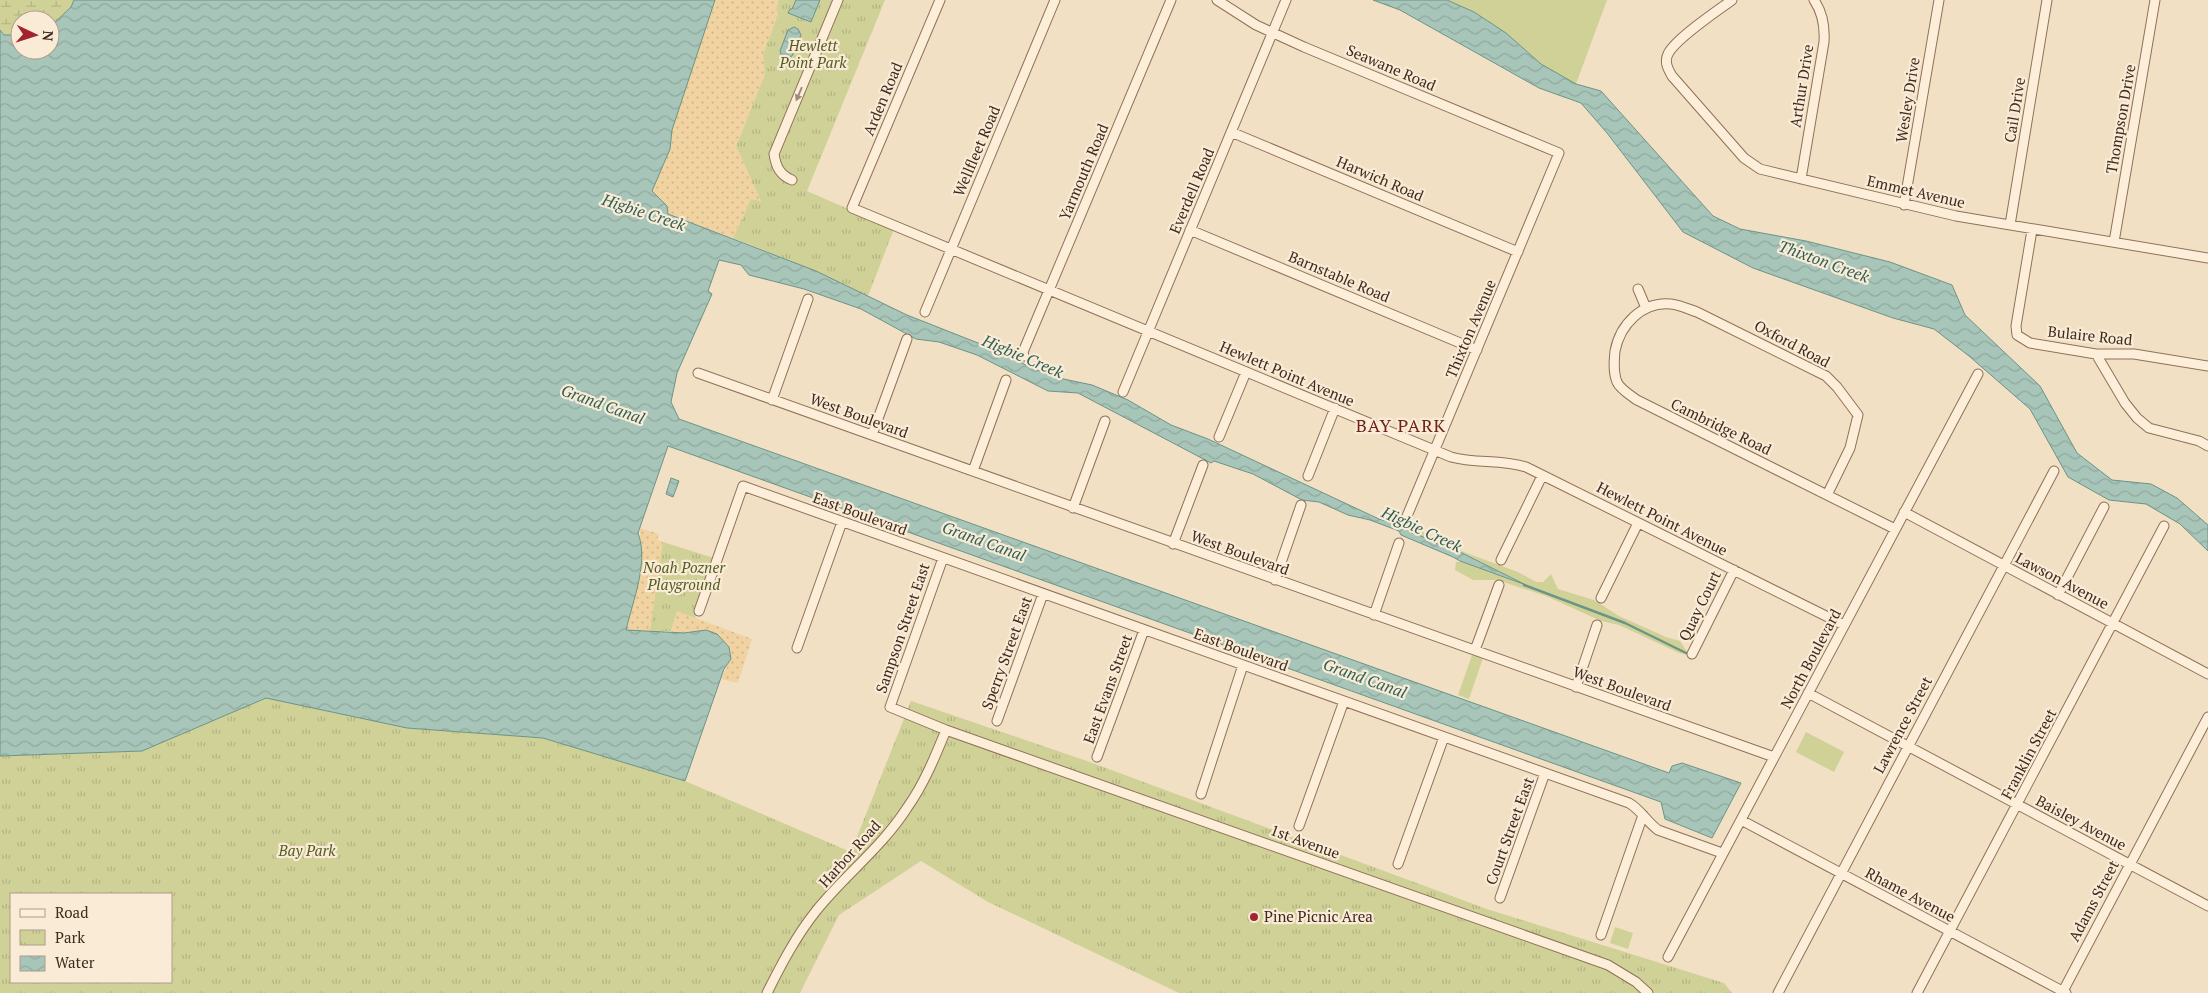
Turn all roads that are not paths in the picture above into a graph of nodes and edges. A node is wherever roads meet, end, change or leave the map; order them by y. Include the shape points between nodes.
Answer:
1 (838, 0) edge
2 (940, 0) edge
3 (1055, 0) edge
4 (1170, 0) edge
5 (1217, 0) edge
6 (1286, 0) edge
7 (1732, 0) edge
8 (1814, 0) edge
9 (1939, 0) edge
10 (2047, 0) edge
11 (2155, 0) edge
12 (1273, 32) junction
13 (1231, 132) junction
14 (1559, 153) joint
15 (1801, 179) junction
16 (792, 180) dead end
17 (1904, 205) junction
18 (852, 208) joint
19 (2010, 225) junction
20 (1190, 230) junction
21 (2032, 230) junction
22 (2114, 242) junction
23 (951, 248) junction
24 (1518, 252) junction
25 (2208, 258) edge
26 (1050, 289) junction
27 (1638, 289) dead end
28 (808, 299) dead end
29 (1646, 308) junction
30 (924, 312) dead end
31 (1148, 330) junction
32 (907, 339) dead end
33 (1477, 350) junction
34 (2096, 354) junction
35 (1024, 356) dead end
36 (2208, 366) edge
37 (1246, 372) junction
38 (698, 373) dead end
39 (1978, 374) dead end
40 (1006, 380) dead end
41 (1123, 392) dead end
42 (772, 400) junction
43 (1334, 408) junction
44 (1105, 422) dead end
45 (872, 435) junction
46 (1219, 438) dead end
47 (2208, 446) edge
48 (1435, 450) junction
49 (1203, 464) dead end
50 (2054, 471) dead end
51 (972, 472) junction
52 (1308, 476) dead end
53 (1542, 476) junction
54 (1827, 495) junction
55 (1300, 505) dead end
56 (1073, 508) junction
57 (2104, 508) dead end
58 (1904, 512) junction
59 (1407, 516) dead end
60 (842, 522) junction
61 (1638, 523) junction
62 (2164, 526) dead end
63 (1895, 529) junction
64 (1399, 543) dead end
65 (1173, 544) junction
66 (942, 558) junction
67 (1501, 560) dead end
68 (2004, 565) junction
69 (1734, 570) junction
70 (1275, 580) junction
71 (1498, 586) dead end
72 (1043, 594) junction
73 (2058, 595) junction
74 (1600, 598) dead end
75 (699, 611) dead end
76 (1374, 615) junction
77 (2113, 624) junction
78 (1597, 625) dead end
79 (1844, 625) junction
80 (1144, 630) junction
81 (797, 648) dead end
82 (1475, 650) junction
83 (1692, 654) dead end
84 (1243, 665) junction
85 (2208, 674) edge
86 (1576, 687) junction
87 (1808, 693) junction
88 (1344, 701) junction
89 (2208, 717) edge
90 (997, 721) dead end
91 (946, 730) junction
92 (1444, 737) junction
93 (1908, 746) junction
94 (1097, 757) dead end
95 (1774, 757) junction
96 (1545, 773) junction
97 (1201, 794) dead end
98 (2017, 805) junction
99 (1642, 815) junction
100 (1741, 820) junction
101 (1299, 826) dead end
102 (1722, 853) junction
103 (1398, 864) dead end
104 (2130, 864) junction
105 (1841, 873) junction
106 (1500, 898) dead end
107 (2208, 906) edge
108 (1950, 931) junction
109 (1601, 935) dead end
110 (1668, 957) dead end
111 (2064, 992) edge
112 (767, 993) edge
113 (1648, 993) edge
114 (1778, 993) edge
115 (1917, 993) edge

1 -> 16 street via 774,154 776,166
2 - 18 street, Arden Road
3 - 23 street, Wellfleet Road
4 - 26 street, Yarmouth Road
5 - 12 street, Seawane Road
6 - 12 street, Everdell Road
7 - 15 street, Emmet Avenue via 1677,42 1667,55 1666,63 1672,76 1744,158 1760,169
8 - 15 street, Arthur Drive via 1825,26 1824,42
9 - 17 street, Wesley Drive
10 - 19 street, Cail Drive
11 - 22 street, Thompson Drive
12 - 13 street, Everdell Road
12 - 14 street, Seawane Road
13 - 20 street, Everdell Road
13 - 24 street, Harwich Road
14 - 24 street, Thixton Avenue
15 - 17 street, Emmet Avenue
17 - 19 street, Emmet Avenue
18 - 23 street, Hewlett Point Avenue
19 - 21 street, Emmet Avenue
20 - 31 street, Everdell Road
20 - 33 street, Barnstable Road
21 - 22 street, Emmet Avenue
21 - 34 street, Bulaire Road via 2017,335 2030,344
22 - 25 street, Emmet Avenue
23 - 26 street, Hewlett Point Avenue
23 - 30 street, Wellfleet Road
24 - 33 street, Thixton Avenue
26 - 31 street, Hewlett Point Avenue
26 - 35 street, Yarmouth Road
27 - 29 street
28 - 42 street
29 - 54 street, Cambridge Road via 1626,324 1616,347 1614,372 1617,383 1651,408
29 - 54 street, Oxford Road via 1669,304 1697,312 1819,372 1837,387 1858,415 1850,448
31 - 37 street, Hewlett Point Avenue
31 - 41 street, Everdell Road
32 - 45 street
33 - 48 street, Thixton Avenue
34 - 36 street, Bulaire Road via 2134,354
34 - 47 street via 2137,418 2150,428
37 - 43 street, Hewlett Point Avenue
37 - 46 street
38 - 42 street, West Boulevard
39 - 58 street, North Boulevard
40 - 51 street
42 - 45 street, West Boulevard
43 - 48 street, Hewlett Point Avenue
43 - 52 street
44 - 56 street
45 - 51 street, West Boulevard
48 - 53 street, Hewlett Point Avenue via 1466,461 1517,464
48 - 59 street, Thixton Avenue
49 - 65 street
50 - 68 street, Lawrence Street
51 - 56 street, West Boulevard
53 - 61 street, Hewlett Point Avenue
53 - 67 street
54 - 63 street, Cambridge Road
55 - 70 street
56 - 65 street, West Boulevard
57 - 73 street
58 - 63 street, North Boulevard
58 - 68 street, Lawson Avenue
60 - 66 street, East Boulevard
60 - 75 street, East Boulevard via 742,486
60 - 81 street
61 - 69 street, Hewlett Point Avenue
61 - 74 street
62 - 77 street, Franklin Street
63 - 79 street, North Boulevard
64 - 76 street
65 - 70 street, West Boulevard
66 - 72 street, East Boulevard
66 - 91 street, Sampson Street East via 890,707
68 - 73 street, Lawson Avenue
68 - 93 street, Lawrence Street
69 - 79 street, Hewlett Point Avenue
69 - 83 street, Quay Court
70 - 76 street, West Boulevard
71 - 82 street
72 - 80 street, East Boulevard
72 - 90 street, Sperry Street East
73 - 77 street, Lawson Avenue
76 - 82 street, West Boulevard
77 - 85 street, Lawson Avenue
77 - 98 street, Franklin Street
78 - 86 street
79 - 87 street, North Boulevard
80 - 84 street, East Boulevard
80 - 94 street, East Evans Street
82 - 86 street, West Boulevard
84 - 88 street, East Boulevard
84 - 97 street
86 - 95 street, West Boulevard
87 - 93 street, Baisley Avenue
87 - 95 street, North Boulevard
88 - 92 street, East Boulevard
88 - 101 street
89 - 104 street, Adams Street
91 - 112 street, Harbor Road via 929,771 907,808 884,839 816,911 786,955
91 - 113 street, 1st Avenue via 1608,965
92 - 96 street, East Boulevard
92 - 103 street
93 - 98 street, Baisley Avenue
93 - 105 street, Lawrence Street
95 - 100 street, North Boulevard
96 - 99 street, East Boulevard via 1630,803
96 - 106 street, Court Street East
98 - 104 street, Baisley Avenue
98 - 108 street, Franklin Street
99 - 102 street, East Boulevard via 1658,830
99 - 109 street
100 - 102 street, North Boulevard
100 - 105 street, Rhame Avenue
102 - 110 street, North Boulevard
104 - 107 street, Baisley Avenue
104 - 111 street, Adams Street
105 - 108 street, Rhame Avenue
105 - 114 street, Lawrence Street
108 - 111 street, Rhame Avenue
108 - 115 street, Franklin Street

